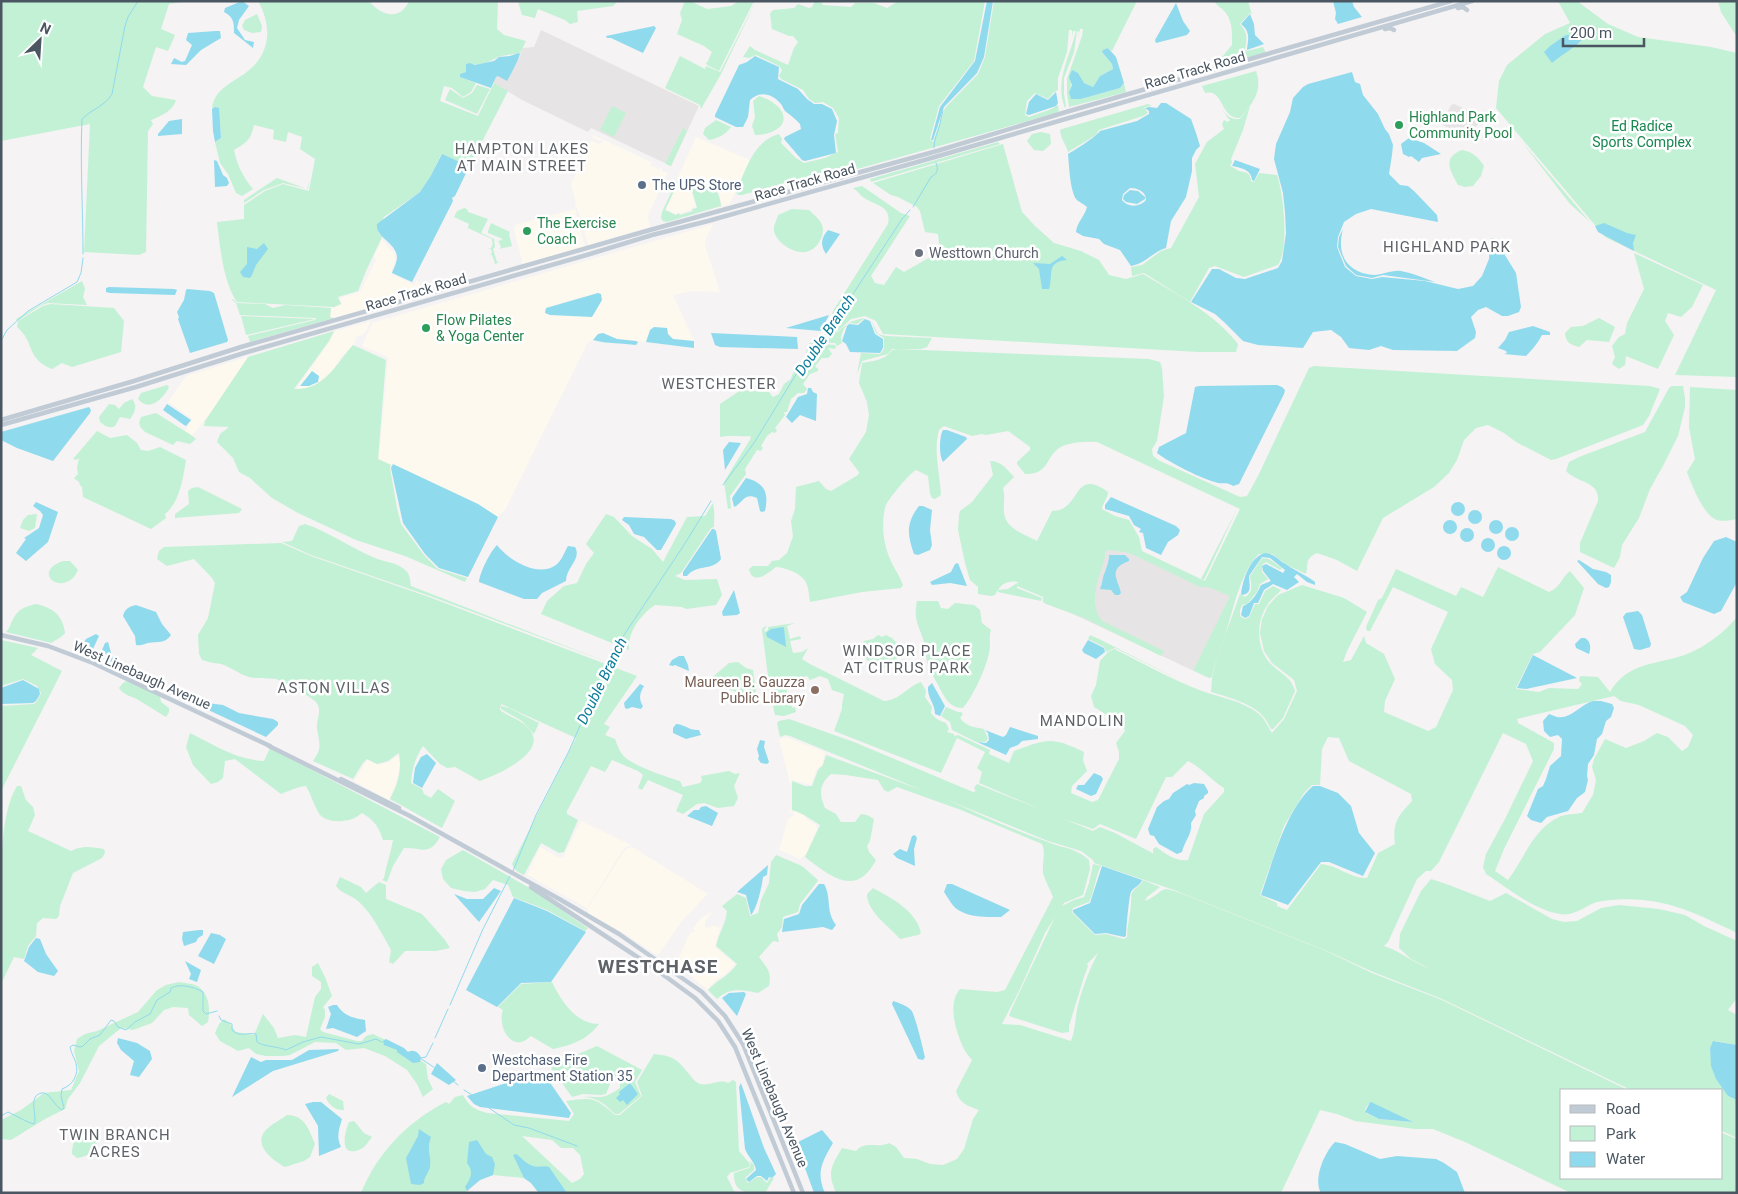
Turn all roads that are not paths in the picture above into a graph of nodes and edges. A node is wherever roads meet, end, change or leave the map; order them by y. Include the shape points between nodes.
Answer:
1 (1450, 1) edge
2 (1472, 1) edge
3 (1466, 2) edge
4 (1467, 10) dead end
5 (1426, 14) junction
6 (1394, 30) dead end
7 (1352, 35) junction
8 (958, 147) junction
9 (938, 153) junction
10 (862, 171) junction
11 (864, 177) junction
12 (725, 209) junction
13 (734, 213) junction
14 (708, 221) junction
15 (384, 310) junction
16 (1, 420) edge
17 (1, 425) edge
18 (1, 636) edge
19 (52, 648) junction
20 (178, 698) dead end
21 (182, 704) junction
22 (524, 881) junction
23 (586, 915) junction
24 (583, 921) junction
25 (794, 1193) edge
26 (803, 1193) edge

1 - 8 main road, Race Track Road
2 - 3 main road, Race Track Road
3 - 5 main road, Race Track Road
4 - 5 main road via 1461,7
5 - 7 main road, Race Track Road
6 - 7 main road via 1389,28
7 - 8 main road, Race Track Road
8 - 9 main road, Race Track Road
9 - 10 main road, Race Track Road
9 - 11 main road, Race Track Road via 928,159
10 - 11 main road
10 - 12 main road, Race Track Road
11 - 13 main road, Race Track Road
12 - 13 main road
12 - 14 main road
12 - 15 main road, Race Track Road
13 - 14 main road, Race Track Road
14 - 15 main road, Race Track Road
15 - 16 main road, Race Track Road via 242,347
15 - 17 main road, Race Track Road
18 - 19 main road
18 - 19 main road, West Linebaugh Avenue
19 - 21 main road, West Linebaugh Avenue via 101,666
20 - 21 main road
21 - 22 main road, West Linebaugh Avenue via 402,810
22 - 23 main road, West Linebaugh Avenue
22 - 24 main road, West Linebaugh Avenue
23 - 24 main road
23 - 26 main road, West Linebaugh Avenue via 688,981 725,1016 745,1049
24 - 25 main road, West Linebaugh Avenue via 685,990 718,1021 735,1048

